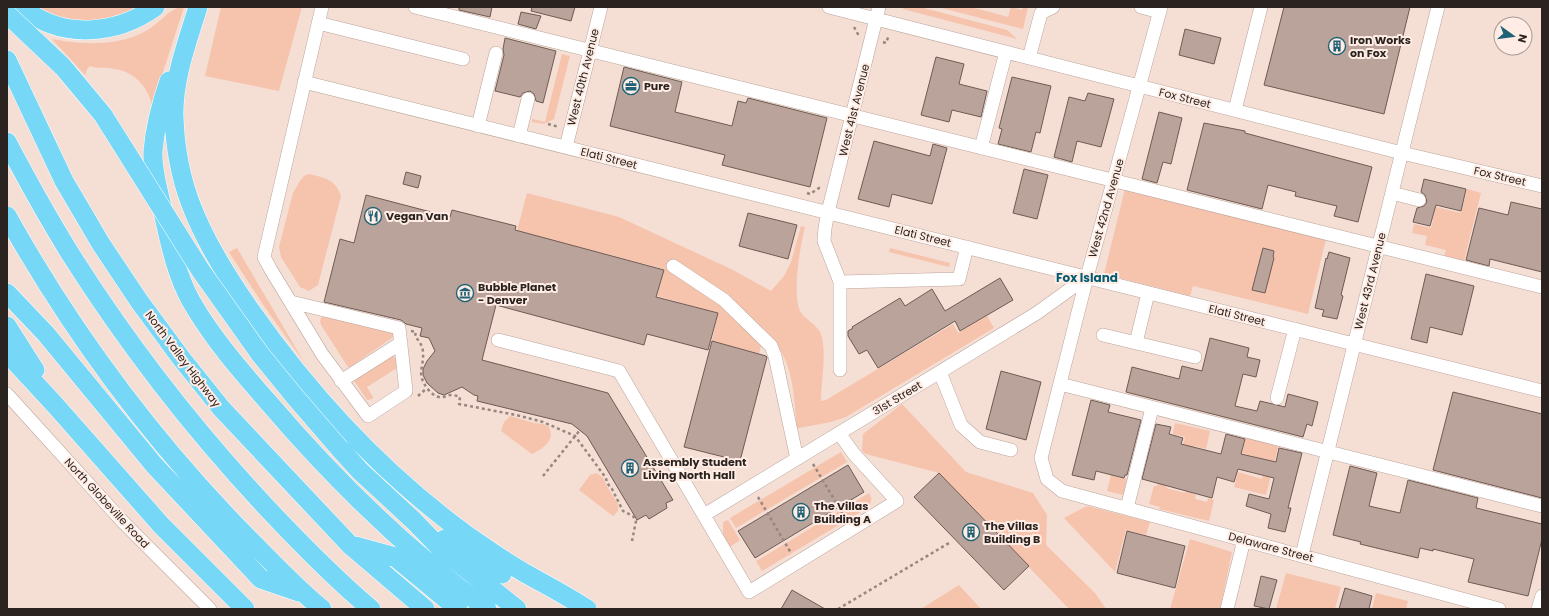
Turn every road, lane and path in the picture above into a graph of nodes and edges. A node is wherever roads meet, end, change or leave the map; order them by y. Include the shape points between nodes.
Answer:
1 (22, 7) edge
2 (155, 7) edge
3 (197, 7) edge
4 (322, 7) edge
5 (415, 7) edge
6 (601, 7) edge
7 (829, 7) edge
8 (1053, 7) edge
9 (1141, 7) edge
10 (1261, 7) edge
11 (1438, 7) edge
12 (1160, 9) edge
13 (878, 13) edge
14 (7, 14) edge
15 (318, 23) junction
16 (590, 51) junction
17 (1006, 52) junction
18 (496, 53) dead end
19 (1029, 58) junction
20 (463, 59) dead end
21 (7, 60) edge
22 (304, 82) junction
23 (1140, 86) junction
24 (528, 99) dead end
25 (1235, 110) junction
26 (852, 116) junction
27 (478, 126) junction
28 (519, 136) junction
29 (7, 142) edge
30 (566, 147) junction
31 (982, 148) junction
32 (1402, 152) junction
33 (1114, 181) junction
34 (1542, 186) edge
35 (819, 188) dead end
36 (810, 194) dead end
37 (1392, 194) junction
38 (1419, 200) dead end
39 (828, 212) junction
40 (7, 216) edge
41 (967, 247) junction
42 (1378, 247) junction
43 (673, 266) dead end
44 (1087, 277) junction
45 (840, 282) junction
46 (1542, 288) edge
47 (1148, 292) junction
48 (7, 293) edge
49 (291, 302) junction
50 (7, 326) edge
51 (1295, 329) junction
52 (416, 332) dead end
53 (1103, 335) dead end
54 (498, 340) dead end
55 (401, 343) junction
56 (1136, 343) junction
57 (1354, 344) junction
58 (7, 353) edge
59 (1195, 357) dead end
60 (840, 370) dead end
61 (940, 372) junction
62 (341, 380) junction
63 (1060, 384) junction
64 (427, 388) junction
65 (1542, 391) edge
66 (421, 393) dead end
67 (7, 394) edge
68 (1277, 398) dead end
69 (56, 406) junction
70 (1152, 408) junction
71 (580, 430) dead end
72 (839, 433) junction
73 (575, 436) junction
74 (1011, 450) dead end
75 (1328, 452) junction
76 (797, 459) junction
77 (814, 464) dead end
78 (543, 476) dead end
79 (1047, 479) joint
80 (758, 497) dead end
81 (1542, 506) edge
82 (1127, 508) junction
83 (704, 515) junction
84 (414, 521) junction
85 (848, 521) dead end
86 (1244, 540) junction
87 (632, 541) dead end
88 (949, 543) dead end
89 (350, 545) junction
90 (792, 555) dead end
91 (1302, 556) junction
92 (302, 593) junction
93 (1542, 596) edge
94 (210, 609) edge
95 (245, 609) edge
96 (322, 609) edge
97 (371, 609) edge
98 (424, 609) edge
99 (458, 609) edge
100 (487, 609) edge
101 (517, 609) edge
102 (562, 609) edge
103 (587, 609) edge
104 (838, 609) edge
105 (1227, 609) edge
106 (1499, 609) edge
107 (1538, 609) edge

1 - 2 highway via 58,26 103,30 130,22
3 - 100 highway via 163,99 153,152 154,170 172,251 191,300 224,349 317,457 402,540
3 - 103 highway via 177,82 174,116 176,140 191,203 213,250 238,292 303,380 355,437 405,485 494,554
4 - 15 street
5 - 16 street
6 - 16 street, West 40th Avenue
7 - 13 street, Fox Street
8 - 19 street via 1041,12
9 - 12 street
10 - 25 street
11 - 32 street, West 43rd Avenue
12 - 23 street, West 42nd Avenue
13 - 17 street, Fox Street
13 - 26 street, West 41st Avenue
14 - 84 highway, bridge via 63,67 103,115 201,271 260,354 340,449
15 - 20 street
15 - 22 street
16 - 26 street
16 - 30 street, West 40th Avenue
17 - 19 street, Fox Street
17 - 31 street
18 - 27 street
19 - 23 street, Fox Street
21 - 89 highway, North Valley Highway via 64,181 101,244 139,300 221,408
22 - 27 street, Elati Street
22 - 49 street via 264,257
23 - 25 street, Fox Street
23 - 33 street, West 42nd Avenue
24 - 28 street
25 - 32 street, Fox Street
26 - 31 street
26 - 39 street, West 41st Avenue
27 - 28 street, Elati Street
28 - 30 street, Elati Street
29 - 97 highway via 70,254 158,380 247,487 326,569
30 - 39 street, Elati Street
31 - 33 street
32 - 34 street, Fox Street
32 - 37 street, West 43rd Avenue
33 - 42 street
33 - 44 street, West 42nd Avenue
35 - 36 path
37 - 38 street
37 - 42 street, West 43rd Avenue
39 - 41 street, Elati Street
39 - 45 street, West 41st Avenue via 824,241
40 - 92 highway via 79,334 126,398 214,503
41 - 44 street, Elati Street
41 - 45 street via 959,279
42 - 46 street
42 - 57 street, West 43rd Avenue
43 - 76 street via 724,300 771,346
44 - 47 street, Elati Street
44 - 61 street, 31st Street via 1037,313
44 - 63 street, West 42nd Avenue
45 - 60 street
47 - 51 street, Elati Street
47 - 56 street
48 - 92 highway via 46,334 154,465 261,579
49 - 55 street via 399,328
49 - 62 street
50 - 69 highway
51 - 57 street, Elati Street
51 - 68 street
52 - 64 path via 415,336 423,351 421,379
53 - 56 street
54 - 83 street via 619,371
55 - 62 street
55 - 62 street via 406,391 368,416
56 - 59 street
57 - 65 street, Elati Street
57 - 75 street, West 43rd Avenue
58 - 69 highway
61 - 72 street, 31st Street
61 - 74 street via 961,425 980,442
63 - 70 street
63 - 79 street, West 42nd Avenue via 1041,458
64 - 66 path
64 - 73 path via 440,397 460,397 460,404 543,422
67 - 94 street, North Globeville Road via 123,522
69 - 95 highway via 161,525
70 - 75 street
70 - 82 street
71 - 73 path
72 - 76 street, 31st Street
72 - 83 street via 854,454 897,502 750,592
73 - 78 path
73 - 87 path via 606,478 623,510 636,521
75 - 81 street
75 - 91 street, West 43rd Avenue
76 - 83 street, 31st Street
77 - 85 path
79 - 82 street, Delaware Street via 1062,491
80 - 90 path
82 - 86 street, Delaware Street
84 - 101 highway via 441,549
84 - 102 highway
86 - 91 street, Delaware Street
86 - 105 street
88 - 104 path
89 - 98 highway, North Valley Highway
89 - 99 highway via 395,557
91 - 106 street, Delaware Street
92 - 96 highway
93 - 107 street

